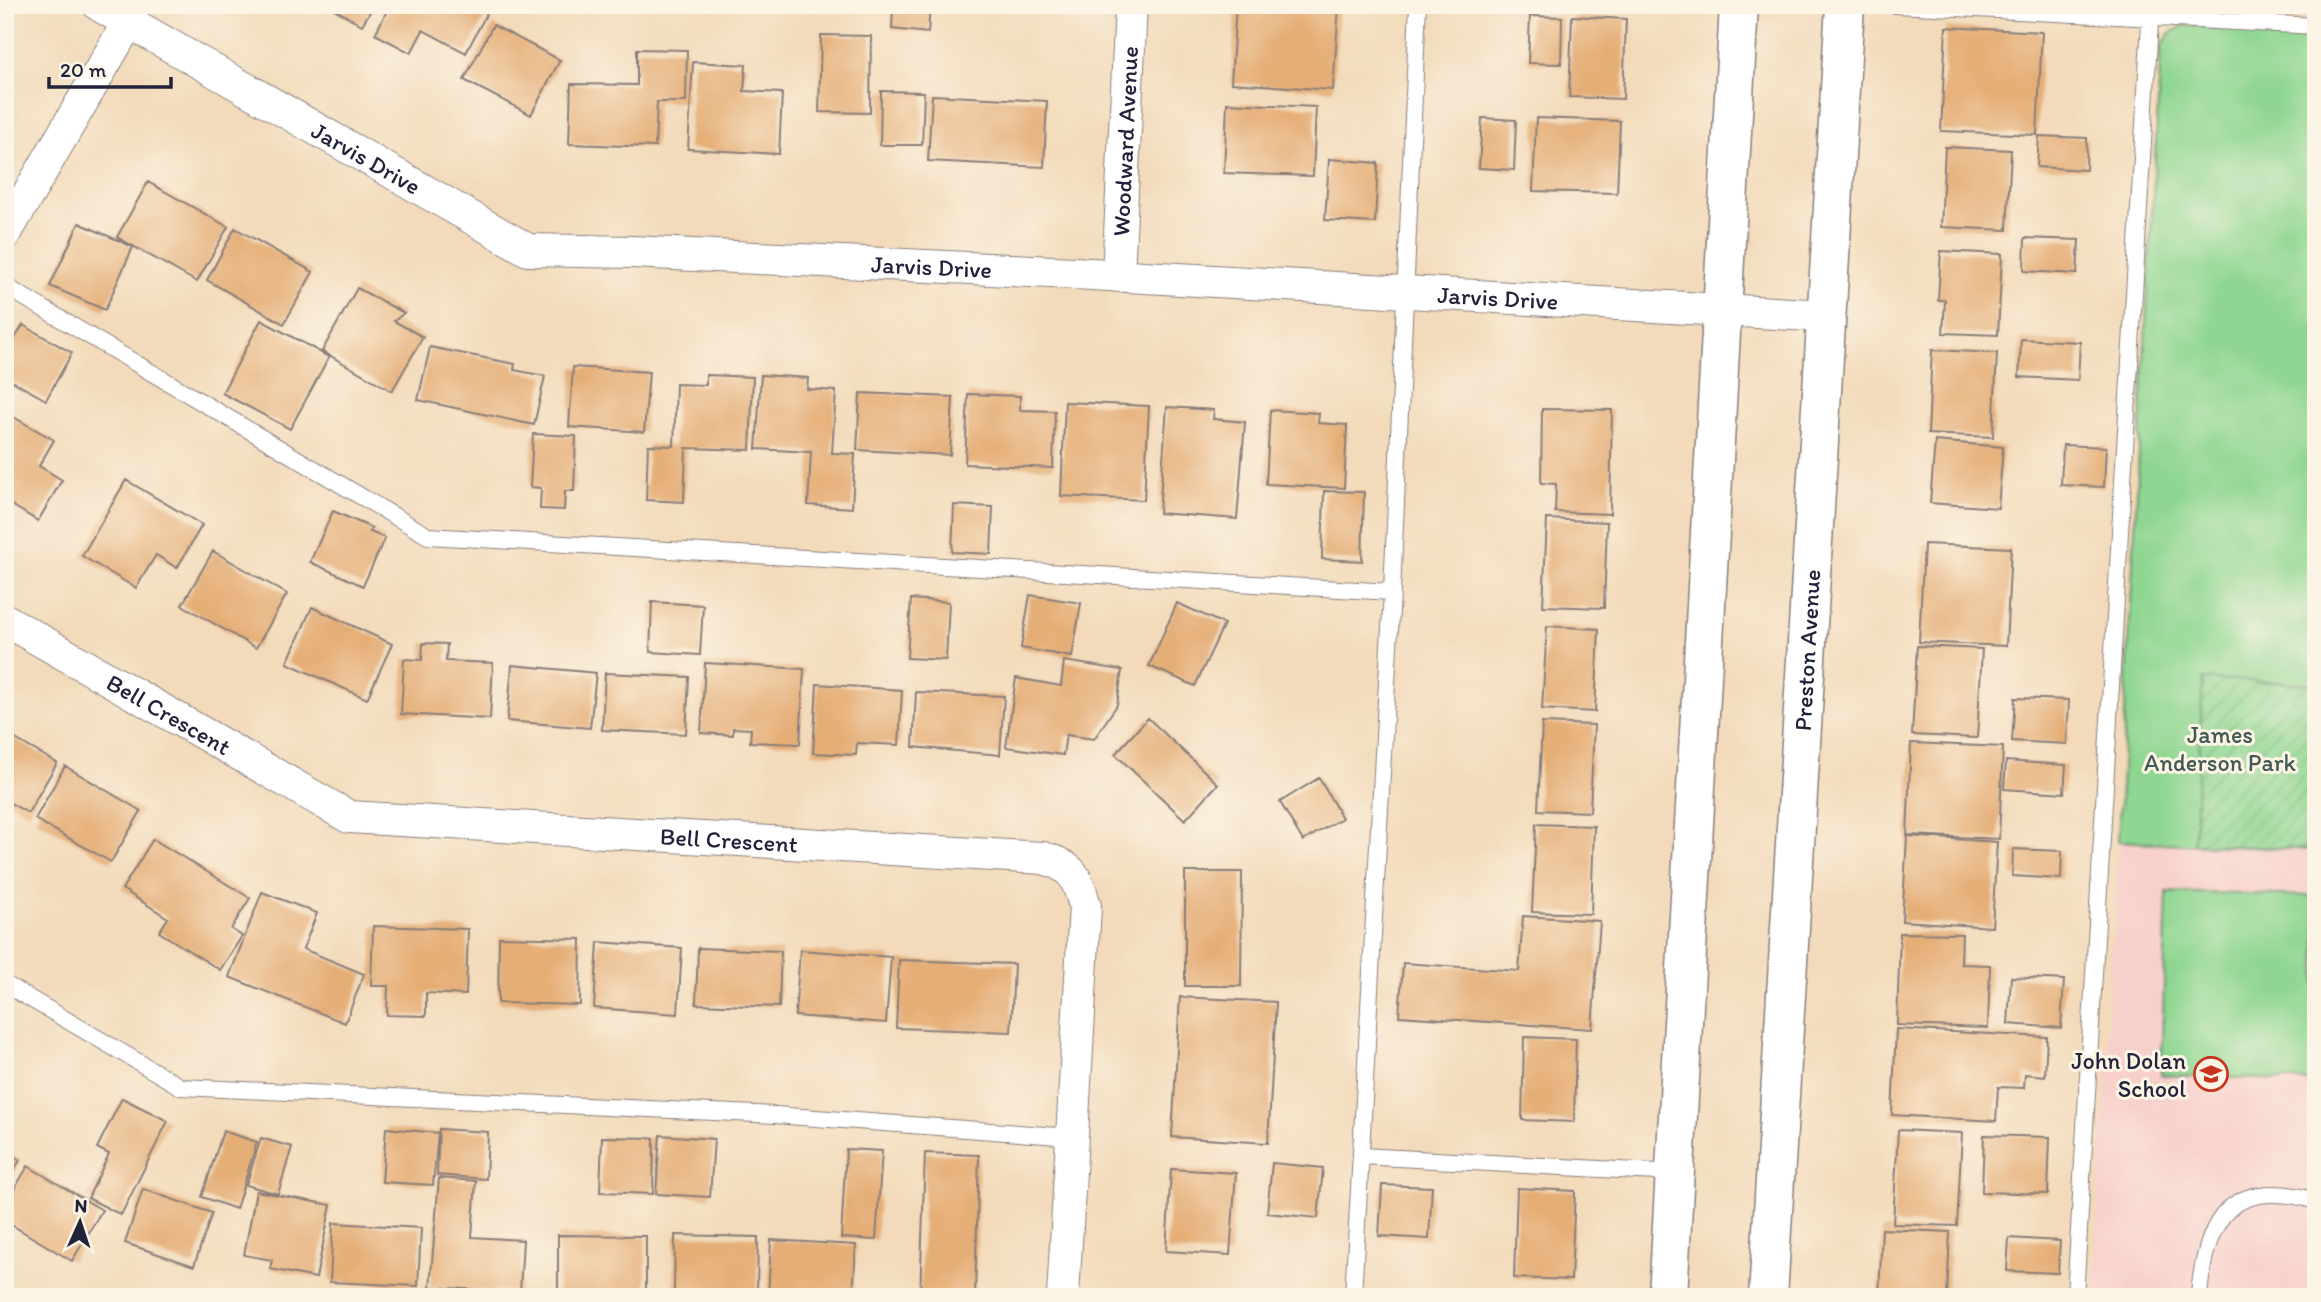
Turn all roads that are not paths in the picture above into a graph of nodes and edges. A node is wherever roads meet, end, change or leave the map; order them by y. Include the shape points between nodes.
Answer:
1 (99, 5) edge
2 (1131, 5) edge
3 (1418, 5) edge
4 (1739, 5) edge
5 (1845, 5) edge
6 (1895, 5) edge
7 (2150, 11) edge
8 (128, 23) junction
9 (2316, 26) edge
10 (5, 234) edge
11 (1118, 276) junction
12 (5, 286) edge
13 (1407, 291) junction
14 (1722, 312) junction
15 (1826, 316) junction
16 (1392, 592) junction
17 (5, 620) edge
18 (5, 984) edge
19 (1072, 1137) junction
20 (1361, 1156) junction
21 (1675, 1174) junction
22 (2316, 1201) edge
23 (1063, 1297) edge
24 (1353, 1297) edge
25 (1668, 1297) edge
26 (1768, 1297) edge
27 (2076, 1297) edge
28 (2200, 1297) edge

1 - 8 street, Jarvis Drive
2 - 11 street, Woodward Avenue
3 - 13 lane
4 - 14 main road
5 - 15 main road, Preston Avenue
6 - 7 lane
7 - 9 lane
7 - 27 lane
8 - 10 street
8 - 11 street, Jarvis Drive via 528,250
11 - 13 street, Jarvis Drive
12 - 16 lane via 428,536
13 - 14 street, Jarvis Drive
13 - 16 lane
14 - 15 street, Jarvis Drive
14 - 21 main road
15 - 26 main road, Preston Avenue
16 - 20 lane
17 - 19 street, Bell Crescent via 349,817 1043,858 1063,864 1079,882 1085,906
18 - 19 lane via 181,1087 775,1115
19 - 23 street, Bell Crescent
20 - 21 lane
20 - 24 lane
21 - 25 main road
22 - 28 lane via 2274,1193 2247,1198 2224,1210 2207,1242

